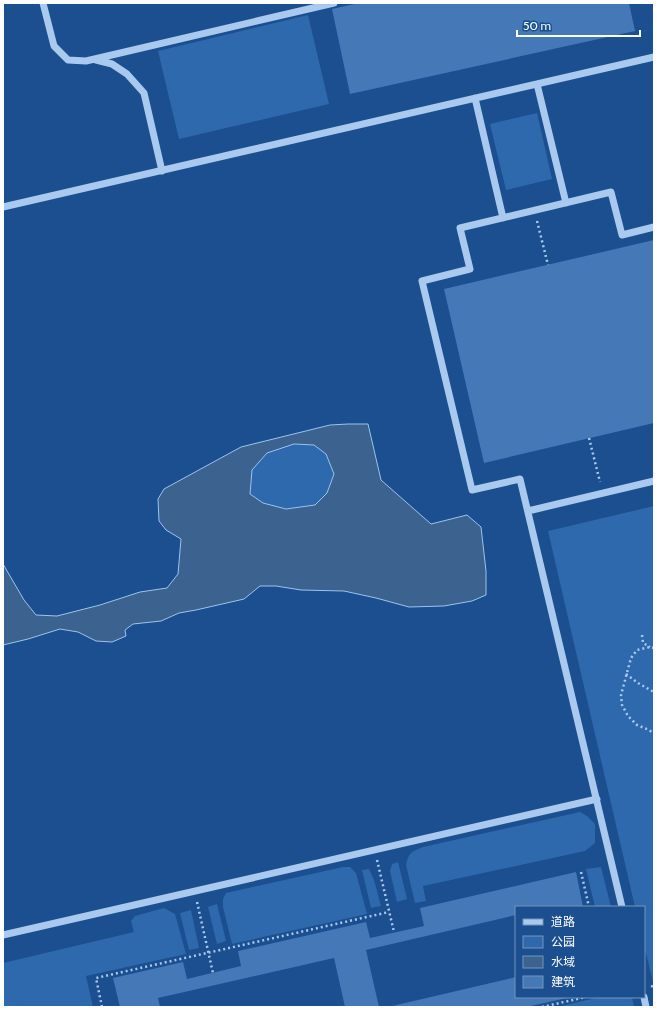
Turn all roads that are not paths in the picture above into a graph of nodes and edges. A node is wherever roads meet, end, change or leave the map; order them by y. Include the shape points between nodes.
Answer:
1 (43, 3) edge
2 (334, 3) edge
3 (654, 57) edge
4 (94, 60) junction
5 (537, 84) junction
6 (475, 98) junction
7 (162, 171) junction
8 (566, 203) junction
9 (3, 207) edge
10 (503, 218) junction
11 (654, 227) edge
12 (654, 481) edge
13 (528, 511) junction
14 (597, 799) junction
15 (622, 906) edge
16 (3, 935) edge

1 - 4 lane via 54,46 68,60
2 - 4 lane
3 - 5 lane
4 - 7 lane via 112,64 127,74 144,93
5 - 6 lane
5 - 8 lane
6 - 7 lane
6 - 10 lane
7 - 9 lane
8 - 10 lane
8 - 11 lane via 611,192 622,235
10 - 13 lane via 460,228 470,269 422,280 472,490 520,478
12 - 13 lane
13 - 14 lane
14 - 15 lane
14 - 16 lane

